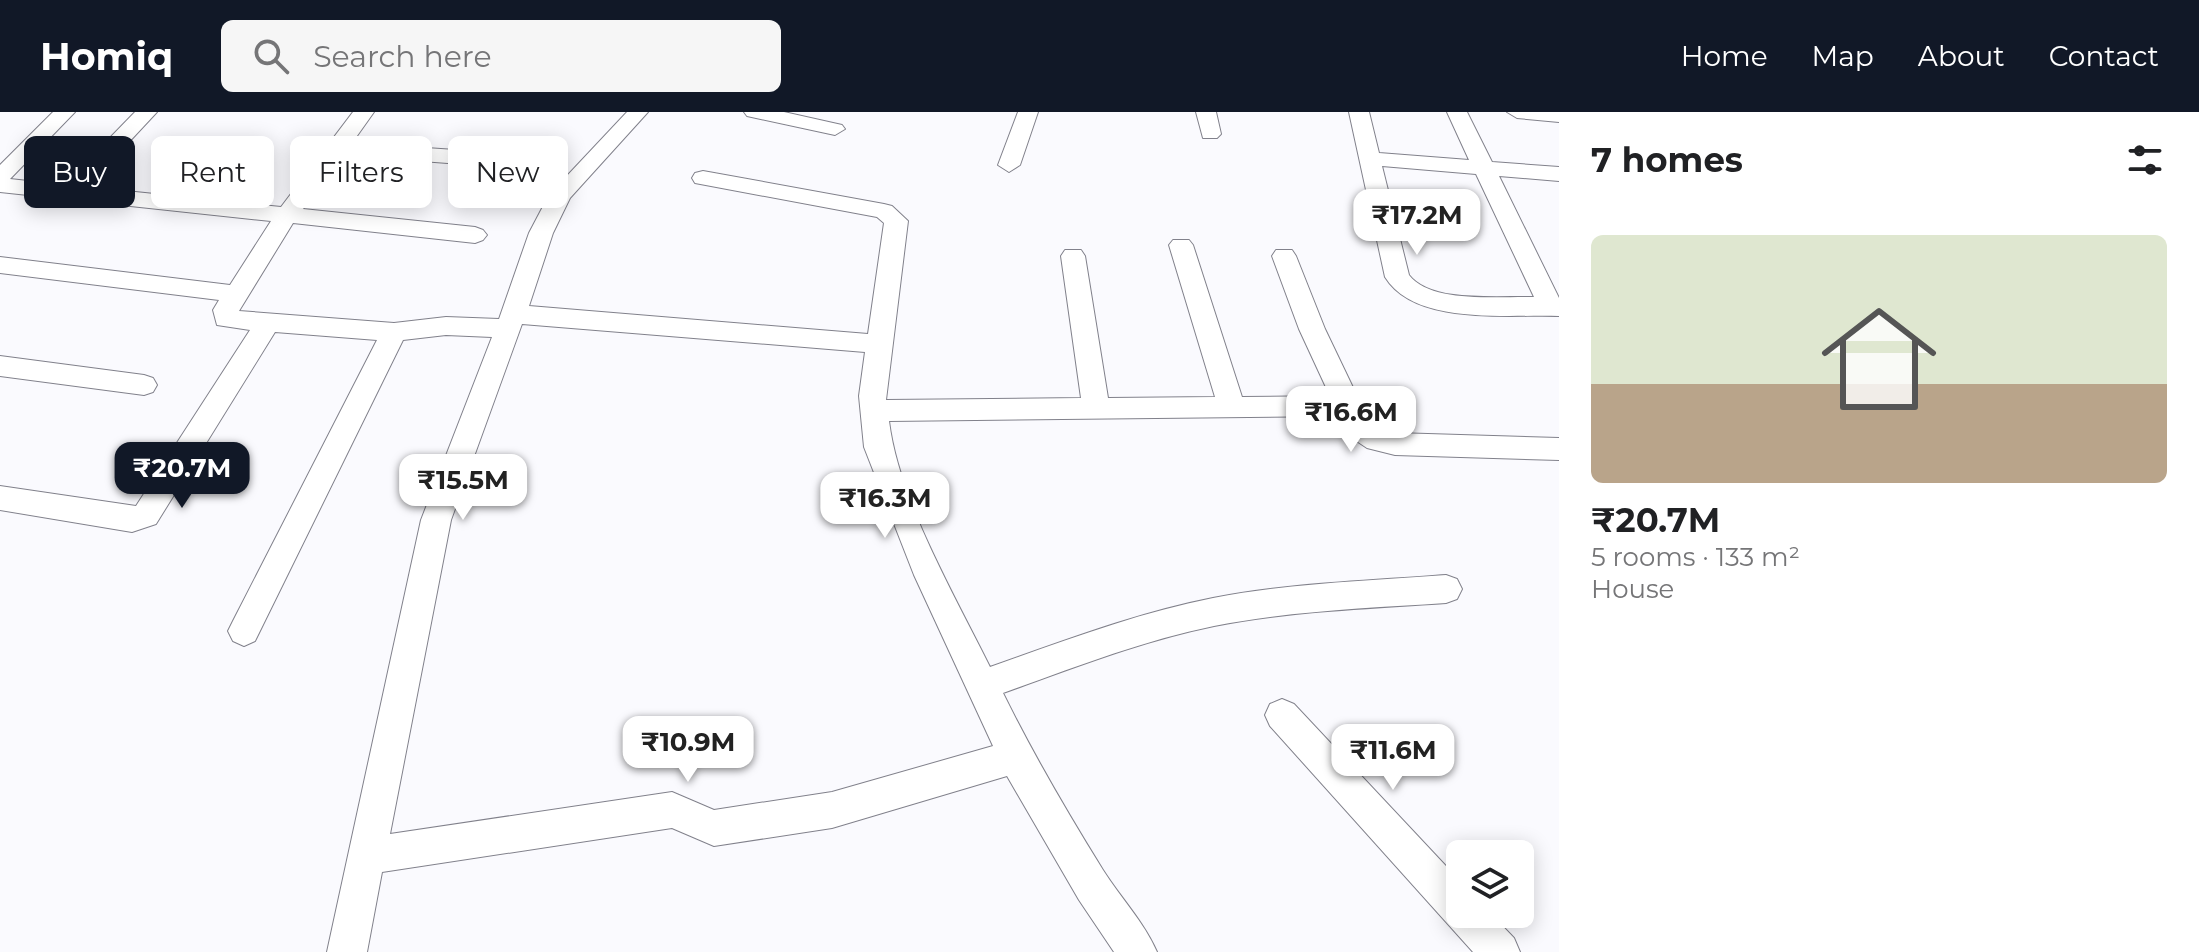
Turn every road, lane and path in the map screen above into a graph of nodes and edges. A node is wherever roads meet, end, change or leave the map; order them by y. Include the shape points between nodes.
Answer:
1 (65, 112) edge
2 (147, 112) edge
3 (364, 112) edge
4 (638, 112) edge
5 (754, 112) edge
6 (1028, 112) edge
7 (1206, 112) edge
8 (1359, 112) edge
9 (1457, 112) edge
10 (1517, 112) edge
11 (1559, 116) edge
12 (835, 129) dead end
13 (1210, 134) dead end
14 (124, 136) edge
15 (345, 136) edge
16 (1371, 159) junction
17 (1009, 165) dead end
18 (1485, 167) junction
19 (1559, 174) edge
20 (0, 177) edge
21 (703, 178) dead end
22 (0, 185) edge
23 (24, 188) edge
24 (135, 200) edge
25 (292, 208) edge
26 (286, 216) junction
27 (475, 235) dead end
28 (1181, 245) dead end
29 (1073, 256) dead end
30 (1284, 256) dead end
31 (0, 265) edge
32 (236, 294) junction
33 (1555, 307) edge
34 (510, 321) junction
35 (267, 324) junction
36 (394, 332) junction
37 (877, 344) junction
38 (0, 366) edge
39 (144, 385) dead end
40 (1346, 406) junction
41 (1232, 409) junction
42 (1096, 410) junction
43 (874, 411) junction
44 (1559, 449) edge
45 (0, 498) edge
46 (1446, 589) dead end
47 (244, 631) dead end
48 (982, 685) junction
49 (1282, 715) dead end
50 (1016, 756) junction
51 (366, 856) junction
52 (1446, 894) edge
53 (1478, 928) edge
54 (347, 952) edge
55 (1137, 952) edge
56 (1500, 952) edge

1 - 20 street
2 - 14 street
3 - 15 street
4 - 34 street via 560,195
5 - 12 street
6 - 17 street
7 - 13 street
8 - 16 street
9 - 18 street
10 - 11 street
16 - 18 street
16 - 33 street via 1397,277 1406,289 1439,303
18 - 19 street
18 - 33 street
21 - 37 street via 892,216 896,229
22 - 23 street
24 - 26 street
25 - 26 street
26 - 27 street
26 - 32 street
28 - 41 street
29 - 42 street
30 - 40 street
31 - 32 street
32 - 35 street via 226,319
34 - 36 street
34 - 37 street
34 - 51 street via 436,520
35 - 36 street
35 - 45 street via 146,515 132,520
36 - 47 street
37 - 43 street
38 - 39 street
40 - 41 street
40 - 44 street via 1359,428 1395,444
41 - 42 street
42 - 43 street
43 - 48 street via 878,447 895,495
46 - 48 street via 1214,612
48 - 50 street
49 - 52 street
50 - 51 street via 832,810 714,828 672,810
50 - 55 street via 1092,887
51 - 54 street
53 - 56 street

